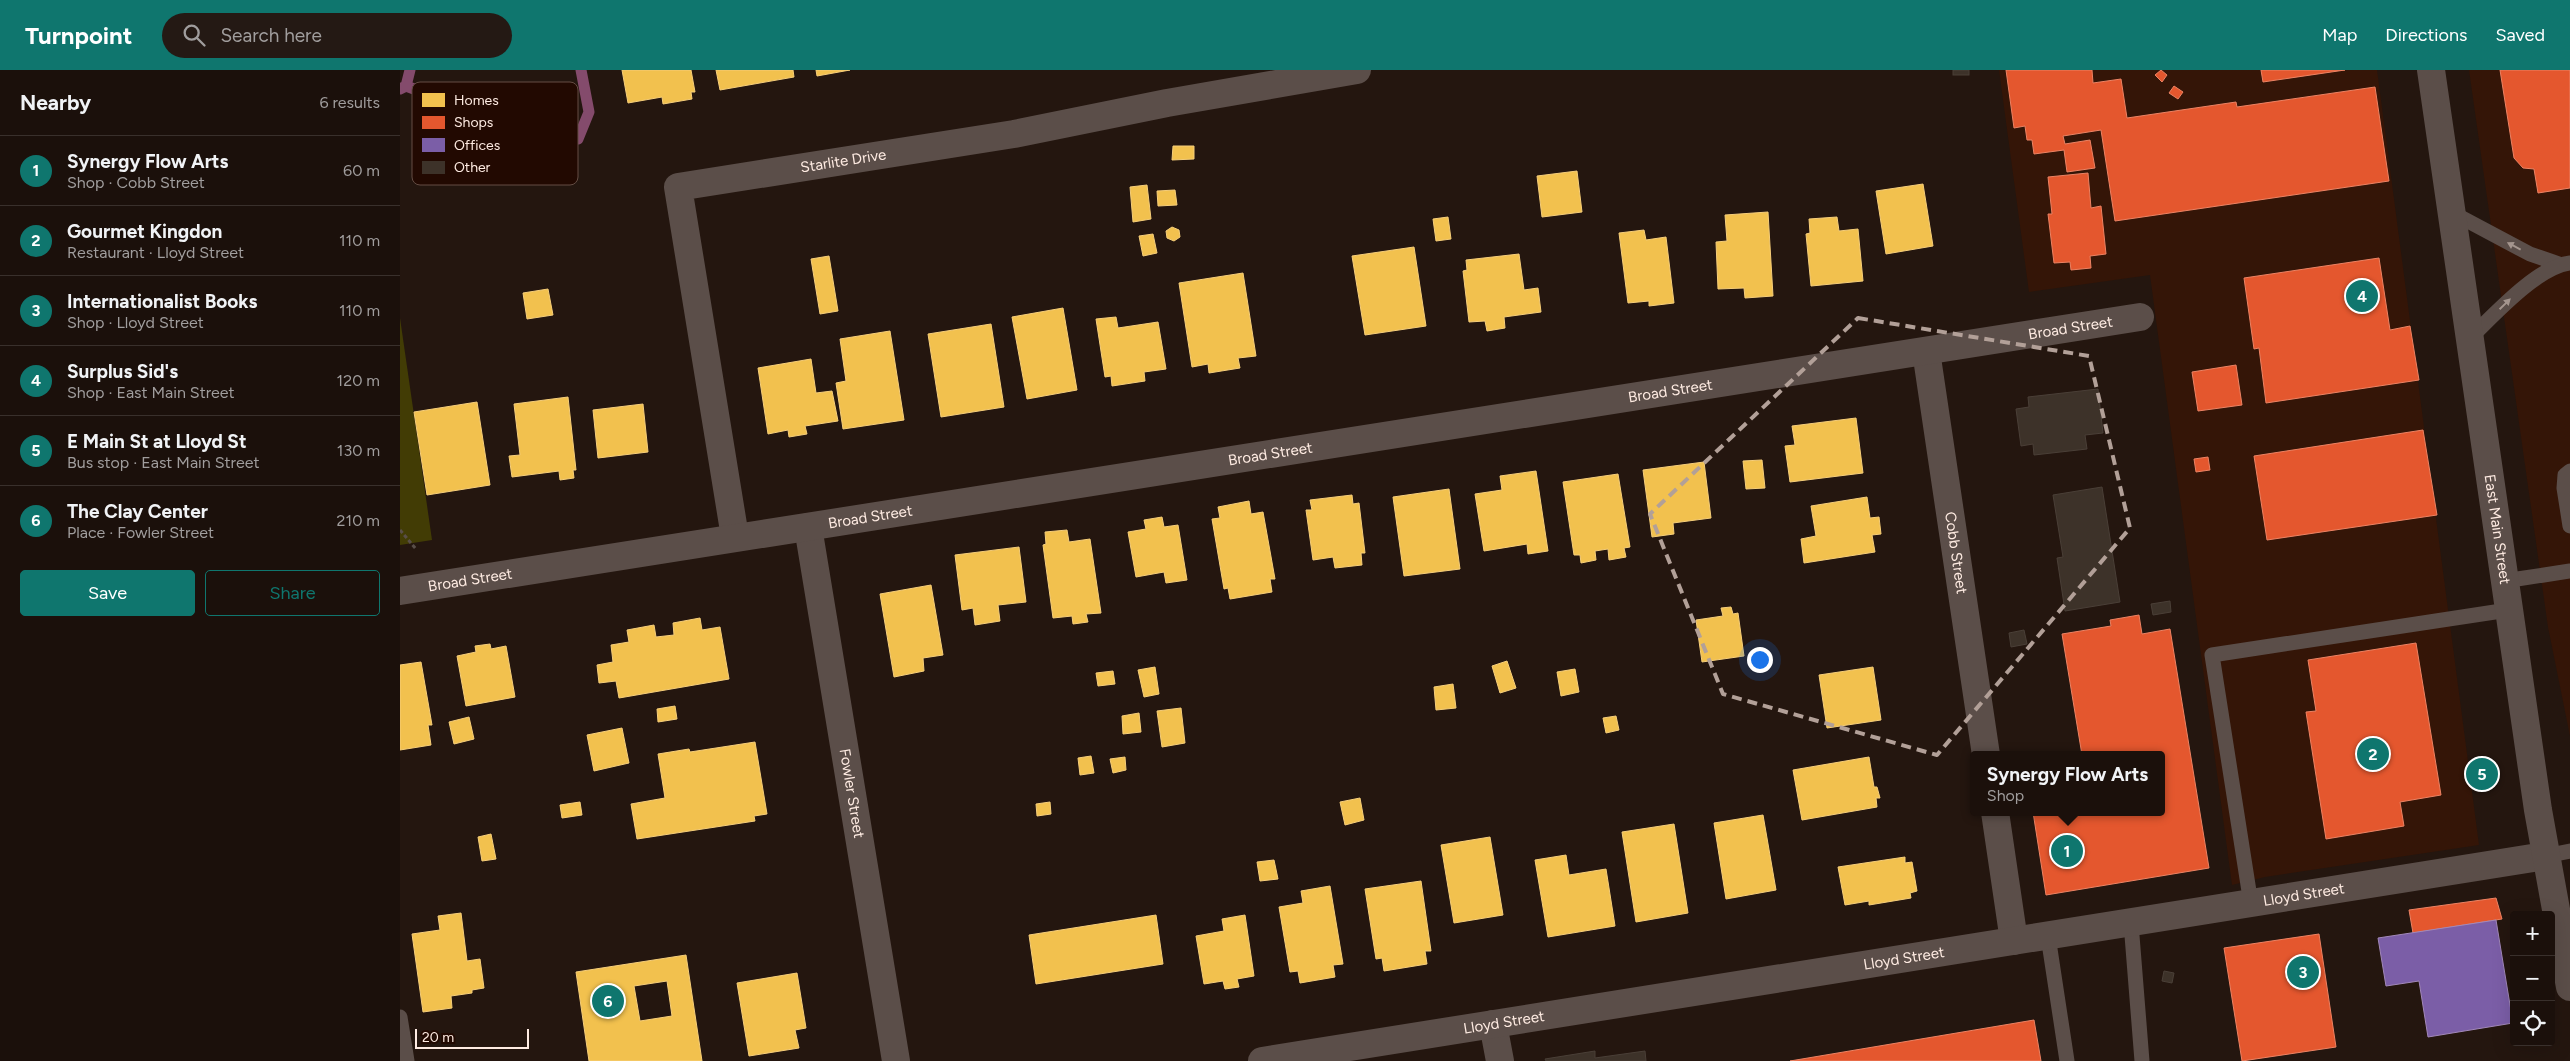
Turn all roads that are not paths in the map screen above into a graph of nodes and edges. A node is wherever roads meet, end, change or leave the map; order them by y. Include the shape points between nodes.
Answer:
1 (1358, 70) edge
2 (2431, 70) edge
3 (2451, 212) junction
4 (2565, 264) edge
5 (2140, 317) dead end
6 (2470, 338) junction
7 (1926, 351) junction
8 (2570, 471) edge
9 (2570, 526) edge
10 (808, 527) junction
11 (735, 536) junction
12 (2570, 571) edge
13 (2504, 581) junction
14 (400, 591) edge
15 (2508, 610) junction
16 (1985, 751) edge
17 (1996, 816) edge
18 (2558, 854) edge
19 (2251, 904) junction
20 (2131, 923) junction
21 (2048, 936) junction
22 (2014, 941) junction
23 (2570, 987) edge
24 (400, 1018) edge
25 (1493, 1024) junction
26 (407, 1061) edge
27 (896, 1061) edge
28 (1262, 1061) edge
29 (1500, 1061) edge
30 (2067, 1061) edge
31 (2142, 1061) edge

1 - 11 street, Starlite Drive via 1014,134 678,187
2 - 3 street, East Main Street
4 -> 3 lane via 2530,254
3 - 6 street, East Main Street
6 -> 4 lane via 2519,292
5 - 7 street, Broad Street
6 - 13 street, East Main Street
7 - 10 street, Broad Street
7 - 16 street, Cobb Street
8 - 9 lane via 2565,475 2564,488
10 - 11 street, Broad Street
10 - 27 street, Fowler Street
11 - 14 street, Broad Street
12 - 13 lane
13 - 15 street, East Main Street
15 - 18 street, East Main Street
15 - 19 lane via 2212,655
17 - 22 street
18 - 19 street, Lloyd Street
18 - 23 street, East Main Street
19 - 20 street, Lloyd Street
20 - 21 street, Lloyd Street
20 - 31 lane
21 - 22 street, Lloyd Street
21 - 30 lane
22 - 25 street, Lloyd Street
24 - 26 lane
25 - 28 street, Lloyd Street
25 - 29 street

